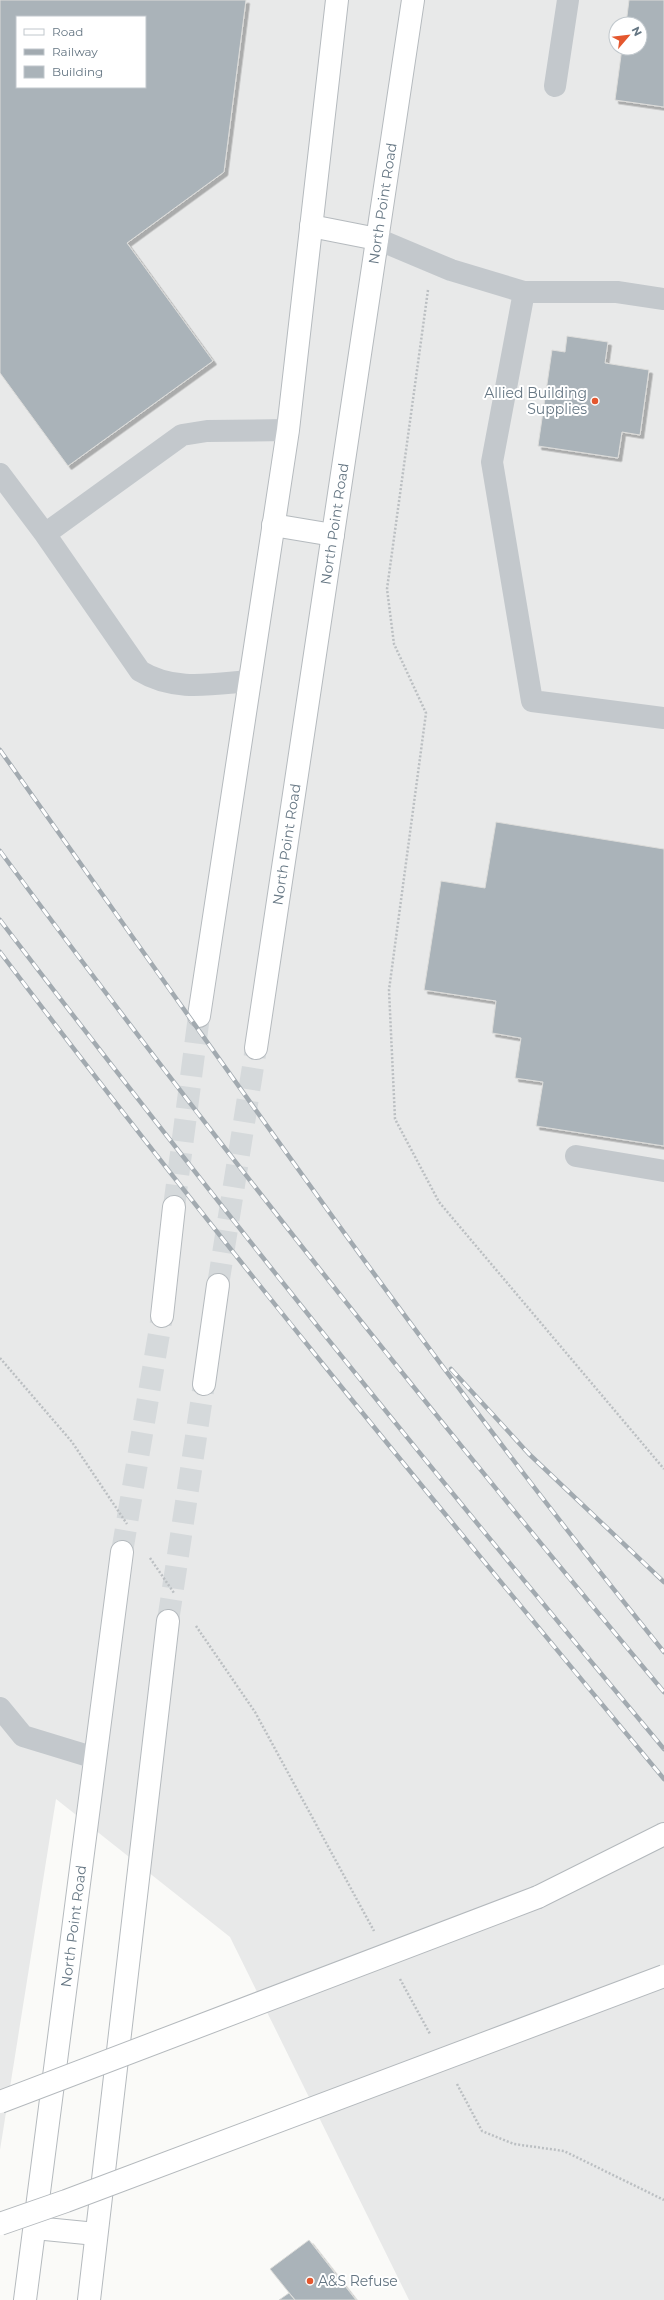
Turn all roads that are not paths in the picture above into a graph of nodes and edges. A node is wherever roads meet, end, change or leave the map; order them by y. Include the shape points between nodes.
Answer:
1 (338, 0) edge
2 (413, 0) edge
3 (568, 0) edge
4 (555, 86) dead end
5 (311, 226) junction
6 (377, 239) junction
7 (524, 292) junction
8 (664, 300) edge
9 (288, 430) junction
10 (0, 474) edge
11 (273, 525) junction
12 (45, 534) junction
13 (333, 535) junction
14 (250, 681) junction
15 (664, 718) edge
16 (199, 1016) tunnel mouth
17 (256, 1048) tunnel mouth
18 (576, 1156) dead end
19 (664, 1171) edge
20 (174, 1207) tunnel mouth
21 (218, 1285) tunnel mouth
22 (162, 1316) tunnel mouth
23 (204, 1384) tunnel mouth
24 (122, 1552) tunnel mouth
25 (168, 1621) tunnel mouth
26 (0, 1708) edge
27 (95, 1758) junction
28 (664, 1834) edge
29 (664, 1846) edge
30 (538, 1897) junction
31 (664, 1961) edge
32 (664, 1976) edge
33 (345, 2096) junction
34 (0, 2102) edge
35 (0, 2224) edge
36 (35, 2228) junction
37 (96, 2234) junction
38 (25, 2300) edge
39 (89, 2300) edge

1 - 5 main road
2 - 6 main road, North Point Road
3 - 4 lane
5 - 6 main road
5 - 9 main road
6 - 7 lane via 432,262
6 - 13 main road, North Point Road
7 - 8 lane via 617,292
7 - 15 lane via 492,462 532,701
9 - 11 main road
9 - 12 lane via 207,431 182,435
10 - 12 lane
11 - 13 main road
11 - 14 main road
12 - 14 lane via 140,671 155,680 184,686
13 - 17 main road, North Point Road
14 - 16 main road
18 - 19 lane
20 - 22 main road
21 - 23 main road
24 - 27 main road, North Point Road
25 - 37 main road
26 - 27 lane via 23,1736
27 - 36 main road, North Point Road
28 - 30 main road
29 - 30 main road
30 - 34 main road, bridge
31 - 33 main road, bridge
32 - 33 main road, bridge
33 - 35 main road, bridge
36 - 37 main road
36 - 38 main road, North Point Road
37 - 39 main road

